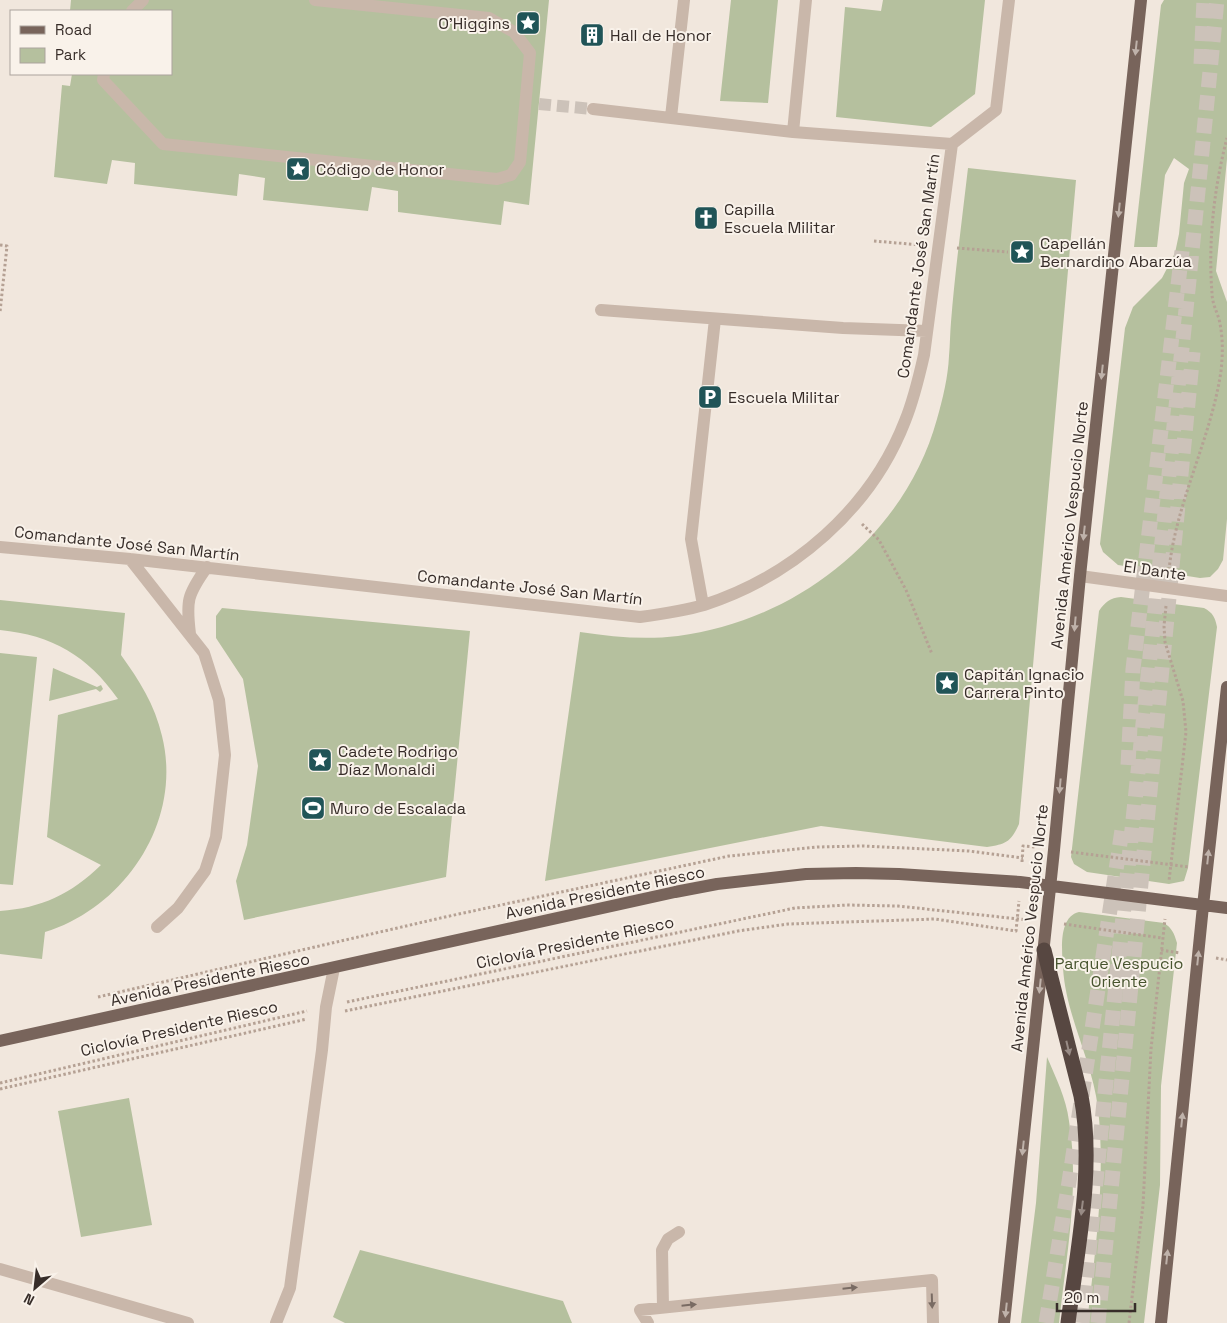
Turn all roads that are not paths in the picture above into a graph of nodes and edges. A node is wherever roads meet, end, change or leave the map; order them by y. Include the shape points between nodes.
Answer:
1 (143, 0) edge
2 (315, 0) edge
3 (684, 0) edge
4 (806, 0) edge
5 (1009, 0) edge
6 (1141, 0) edge
7 (133, 10) edge
8 (104, 75) edge
9 (593, 109) tunnel mouth
10 (671, 117) junction
11 (793, 132) junction
12 (952, 144) junction
13 (601, 310) dead end
14 (715, 319) junction
15 (926, 331) junction
16 (0, 547) edge
17 (130, 558) junction
18 (207, 568) junction
19 (1080, 576) junction
20 (1227, 596) edge
21 (703, 605) junction
22 (190, 634) junction
23 (1227, 687) edge
24 (1050, 886) junction
25 (1203, 906) junction
26 (1227, 908) edge
27 (156, 927) dead end
28 (1044, 950) junction
29 (334, 968) junction
30 (0, 1041) edge
31 (679, 1232) dead end
32 (0, 1269) edge
33 (663, 1307) junction
34 (188, 1323) edge
35 (276, 1323) edge
36 (648, 1323) edge
37 (933, 1323) edge
38 (1004, 1323) edge
39 (1068, 1323) edge
40 (1161, 1323) edge

1 - 7 street
2 - 8 street via 490,18 514,32 530,53 533,104 520,162 511,175 497,179 163,144 103,80
3 - 10 street
4 - 11 street
5 - 12 street via 996,110
6 -> 19 main road, Avenida Américo Vespucio Norte
9 - 10 street
10 - 11 street
11 - 12 street
12 - 15 street, Comandante José San Martín
13 - 14 street
14 - 15 street
14 - 21 street via 691,539
15 - 21 street, Comandante José San Martín via 924,355 905,422 871,484 849,511 811,547 768,577
16 - 17 street, Comandante José San Martín
17 - 18 street, Comandante José San Martín
17 - 22 street
18 - 21 street, Comandante José San Martín via 640,617
18 - 22 street via 193,587 187,607
19 - 20 street, El Dante
19 -> 24 main road, Avenida Américo Vespucio Norte
22 - 27 street via 204,653 219,700 225,755 216,837 205,871 178,908
25 -> 23 main road
24 - 25 main road, Avenida Presidente Riesco
24 - 28 main road, Avenida Américo Vespucio Norte
24 - 29 main road, Avenida Presidente Riesco via 908,874 806,874 756,879 675,892
25 - 26 main road, Avenida Presidente Riesco
40 -> 25 main road
28 -> 38 main road, Avenida Américo Vespucio Norte
28 -> 39 highway via 1086,1120 1084,1193
29 - 30 main road, Avenida Presidente Riesco
29 - 35 street via 290,1288
31 - 33 street via 668,1239 662,1250
32 - 34 street
33 - 36 street via 640,1310
33 -> 37 street via 932,1280

